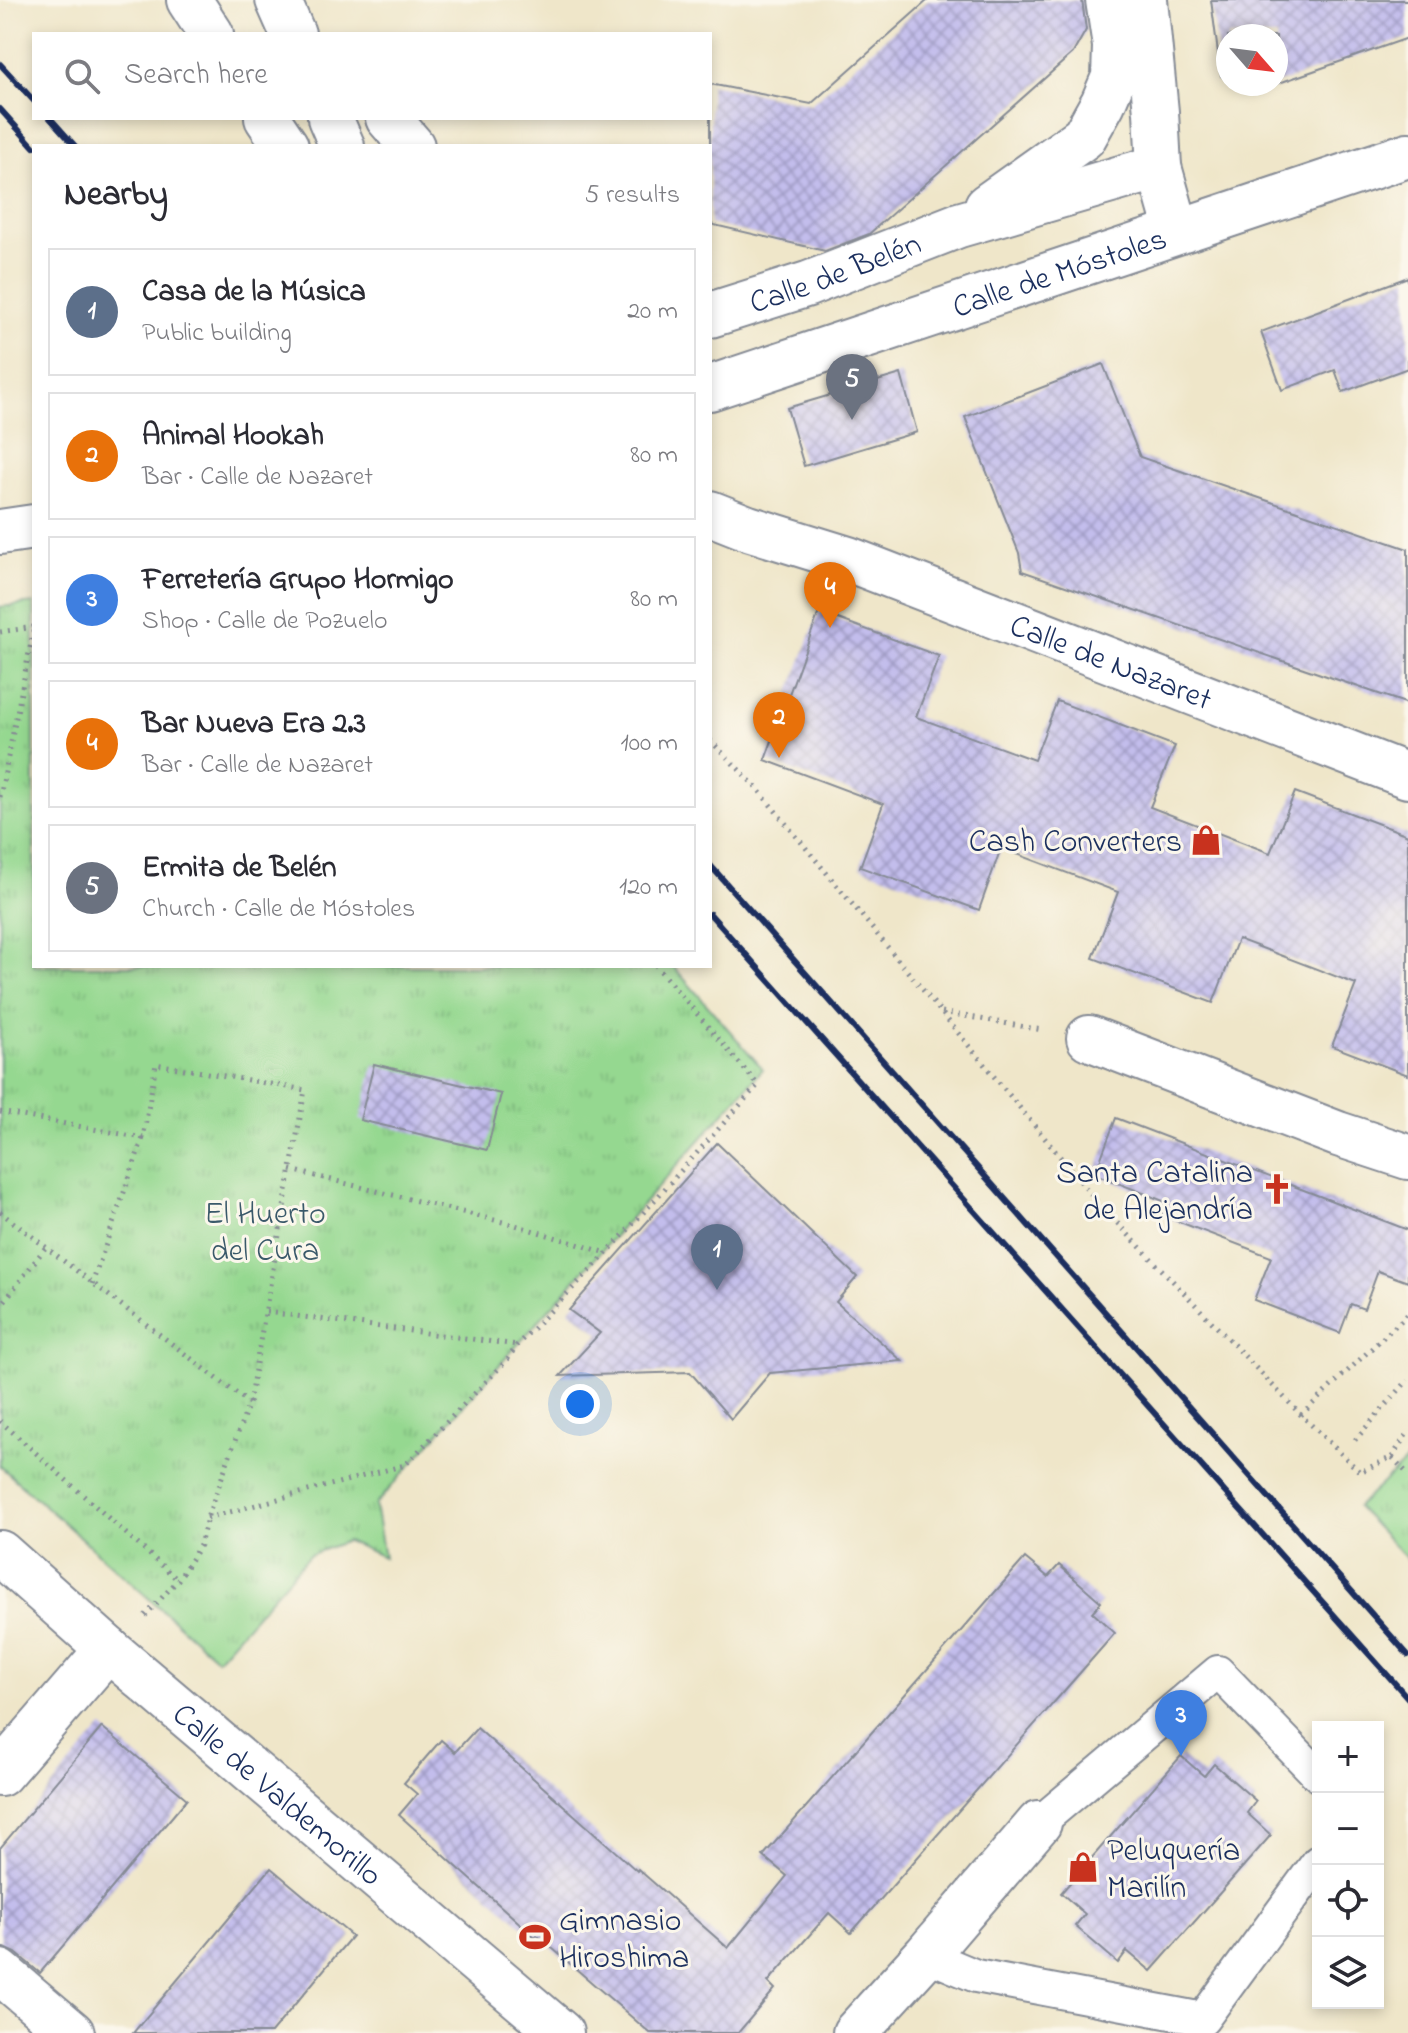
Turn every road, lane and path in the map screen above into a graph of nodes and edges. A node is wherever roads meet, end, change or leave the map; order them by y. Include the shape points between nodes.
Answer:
1 (189, 0) edge
2 (278, 0) edge
3 (290, 0) edge
4 (1108, 0) edge
5 (1145, 0) edge
6 (210, 32) edge
7 (292, 32) edge
8 (316, 32) edge
9 (268, 120) edge
10 (331, 120) edge
11 (390, 120) edge
12 (285, 144) edge
13 (341, 144) edge
14 (410, 144) edge
15 (1408, 155) edge
16 (1159, 167) junction
17 (959, 225) junction
18 (1177, 231) junction
19 (712, 314) edge
20 (712, 387) edge
21 (712, 514) edge
22 (32, 527) edge
23 (0, 532) edge
24 (32, 628) edge
25 (0, 632) edge
26 (32, 638) edge
27 (712, 742) edge
28 (1408, 776) edge
29 (0, 797) edge
30 (658, 968) edge
31 (941, 1011) junction
32 (1089, 1038) joint
33 (0, 1112) edge
34 (143, 1138) junction
35 (1408, 1157) edge
36 (291, 1170) junction
37 (0, 1212) edge
38 (45, 1248) junction
39 (607, 1253) junction
40 (92, 1284) junction
41 (0, 1307) edge
42 (266, 1312) junction
43 (1408, 1314) edge
44 (517, 1345) junction
45 (1408, 1380) edge
46 (249, 1403) junction
47 (1301, 1415) junction
48 (0, 1421) edge
49 (1408, 1432) edge
50 (1355, 1440) dead end
51 (1392, 1457) junction
52 (1408, 1474) edge
53 (207, 1518) junction
54 (0, 1553) edge
55 (178, 1580) junction
56 (108, 1649) junction
57 (1312, 1769) edge
58 (0, 1774) edge
59 (1039, 1823) joint
60 (1316, 1865) edge
61 (926, 1955) junction
62 (0, 1972) edge
63 (72, 2033) edge
64 (561, 2033) edge
65 (855, 2033) edge

1 - 6 street
2 - 7 street
3 - 8 street
4 - 17 street, Calle de Belén via 1114,77 1084,137
5 - 16 street
9 - 12 street
10 - 13 street
11 - 14 street
15 - 18 street, Calle de Móstoles
16 - 17 street, Calle de Belén
16 - 18 street
17 - 19 street, Calle de Belén via 808,284
18 - 20 street, Calle de Móstoles
21 - 28 street, Calle de Nazaret via 848,559
22 - 23 street
24 - 25 path
26 - 29 path
27 - 31 path via 755,786
30 - 39 path via 758,1085
31 - 32 path
31 - 47 path via 1099,1204
32 - 35 street
33 - 34 path
34 - 36 path via 156,1064 305,1090
34 - 40 path
36 - 39 path
36 - 42 path
37 - 38 path
38 - 40 path
38 - 41 path
39 - 44 path
40 - 46 path
42 - 44 path
42 - 46 path
43 - 47 path
44 - 53 path via 405,1465
45 - 50 path
46 - 53 path
47 - 51 path via 1360,1472
48 - 55 path
49 - 51 path
51 - 52 path
53 - 55 path via 200,1545
54 - 56 street, Calle de Valdemorillo
55 - 56 path
56 - 58 street
56 - 64 street, Calle de Valdemorillo
57 - 59 lane via 1218,1672
59 - 61 street
60 - 61 lane via 1203,2019 976,1976
61 - 65 street
62 - 63 street

